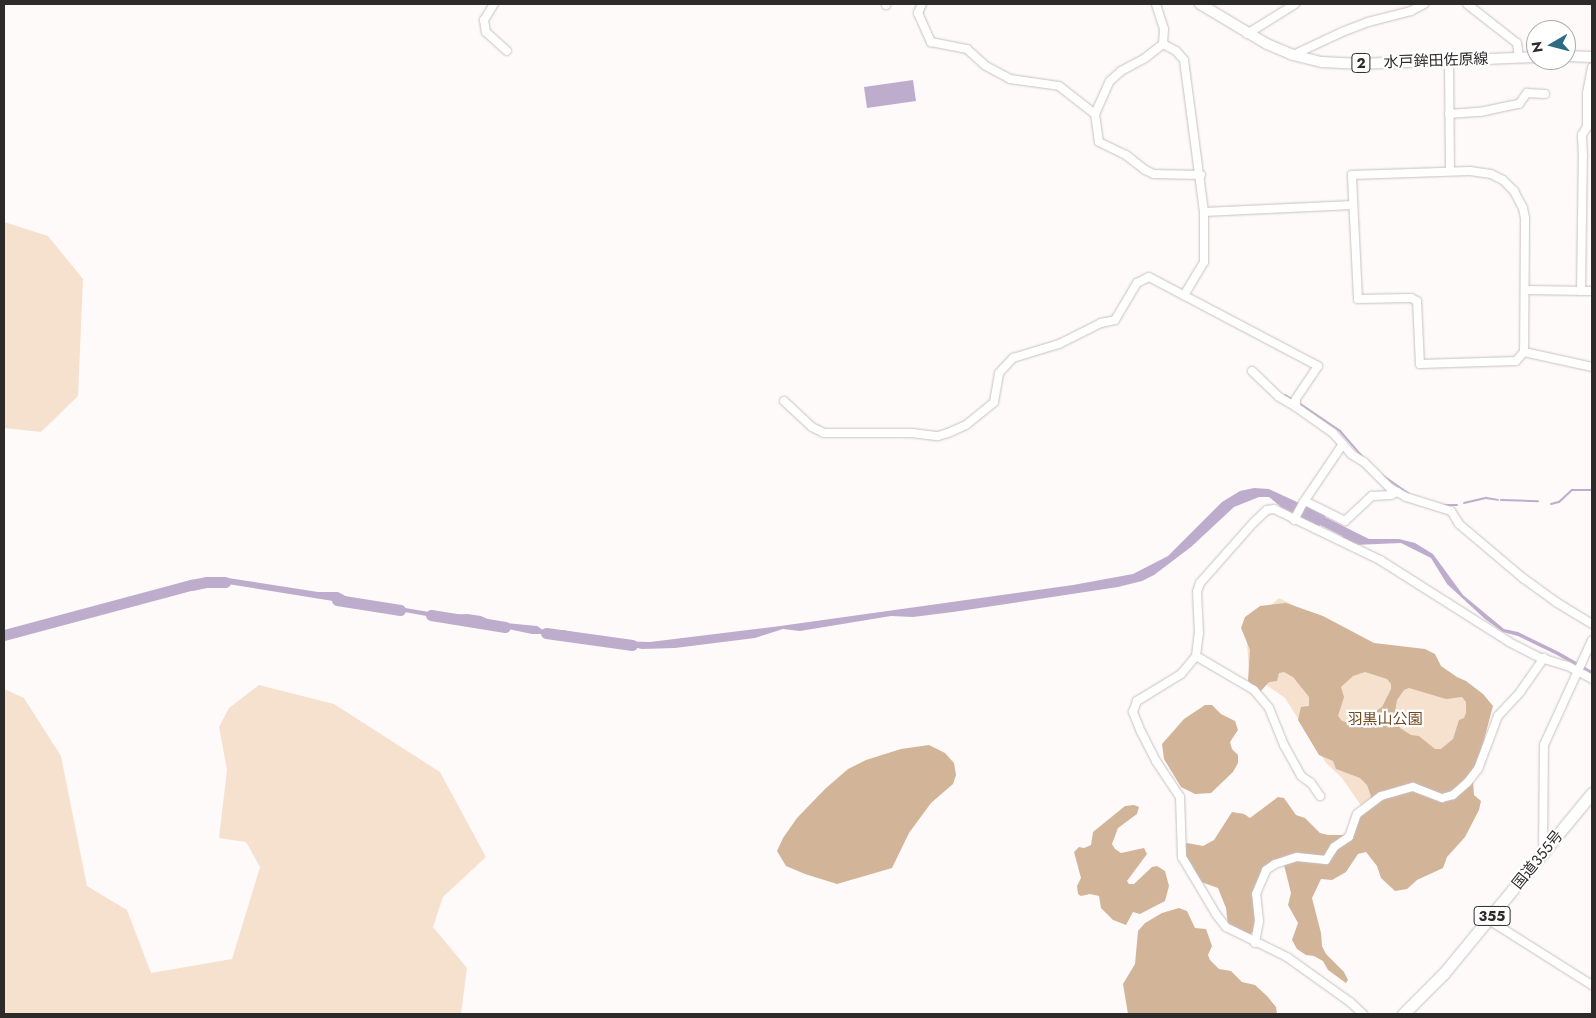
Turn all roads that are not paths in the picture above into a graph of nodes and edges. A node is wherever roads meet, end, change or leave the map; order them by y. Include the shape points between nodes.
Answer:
1 (494, 4) edge
2 (922, 4) edge
3 (1156, 4) edge
4 (1200, 4) edge
5 (1295, 4) edge
6 (1424, 4) edge
7 (1467, 4) edge
8 (1247, 34) junction
9 (1163, 44) junction
10 (507, 51) dead end
11 (1293, 55) junction
12 (1576, 56) edge
13 (1519, 57) junction
14 (1526, 57) edge
15 (1592, 57) edge
16 (1449, 60) junction
17 (1592, 67) edge
18 (1545, 94) dead end
19 (1095, 114) junction
20 (1449, 114) junction
21 (1450, 171) junction
22 (1201, 175) junction
23 (1353, 205) junction
24 (1204, 212) junction
25 (1525, 290) junction
26 (1581, 291) junction
27 (1592, 291) edge
28 (1184, 295) junction
29 (1524, 352) junction
30 (1592, 367) edge
31 (1252, 371) dead end
32 (784, 401) dead end
33 (1296, 407) junction
34 (1343, 444) junction
35 (1397, 492) junction
36 (1304, 502) junction
37 (1295, 519) junction
38 (1592, 624) edge
39 (1592, 640) edge
40 (1196, 656) junction
41 (1544, 658) junction
42 (1579, 668) junction
43 (1592, 679) edge
44 (1592, 793) edge
45 (1320, 796) dead end
46 (1543, 854) junction
47 (1489, 920) junction
48 (1255, 943) junction
49 (1592, 985) edge
50 (1363, 1014) edge
51 (1403, 1014) edge

1 - 10 street via 484,20 486,32
2 - 19 street via 918,12 931,42 967,50 986,66 1010,78 1059,86
3 - 9 street via 1164,29
4 - 8 main road, 水戸鉾田佐原線 / 2
5 - 8 street
6 - 11 street via 1342,32
7 - 13 street via 1517,44
8 - 11 main road, 水戸鉾田佐原線 / 2
9 - 19 street via 1110,81
9 - 22 street via 1184,60 1196,160
11 - 16 main road, 水戸鉾田佐原線 / 2 via 1322,62 1356,64
12 - 15 main road
13 - 14 main road, 水戸鉾田佐原線 / 2
13 - 16 main road, 水戸鉾田佐原線 / 2
16 - 20 street
17 - 26 street via 1588,127 1582,135
18 - 20 street via 1527,93 1519,104
19 - 22 street via 1099,142 1126,155 1145,170 1154,174
20 - 21 street
21 - 23 street via 1352,175
21 - 25 street via 1491,174 1503,180 1519,200 1525,218
22 - 24 street
23 - 24 street
23 - 29 street via 1358,299 1411,298 1417,301 1420,364 1516,361
24 - 28 street via 1204,262
25 - 26 street
25 - 29 street
26 - 27 street
28 - 32 street via 1149,277 1137,282 1115,320 1100,322 1059,344 1013,358 999,373 994,402 966,425 938,436 824,433 812,427
28 - 33 street via 1318,366 1296,399
29 - 30 street
31 - 33 street via 1279,397
33 - 34 street
34 - 35 street
34 - 36 street
35 - 36 street via 1372,496 1345,520
35 - 38 street via 1451,511 1459,524 1523,578
36 - 37 street
37 - 40 street via 1274,509 1267,510 1200,583 1197,592 1199,633
37 - 41 street via 1380,560 1490,632
39 - 42 street
40 - 45 street via 1254,690 1269,708 1301,776
40 - 48 street via 1181,674 1137,702 1134,716 1156,761 1180,797 1182,858 1222,923
41 - 42 street
41 - 48 street via 1498,716 1478,769 1453,795 1442,798 1413,787 1381,796 1357,814 1348,837 1334,847 1326,860 1298,857 1266,870 1256,894 1259,922
42 - 43 street
42 - 46 street via 1544,745
44 - 46 highway, 国道355号 / 355
46 - 47 highway, 国道355号 / 355
47 - 49 street
47 - 51 highway, 国道355号 / 355 via 1444,973
48 - 50 street via 1287,957

